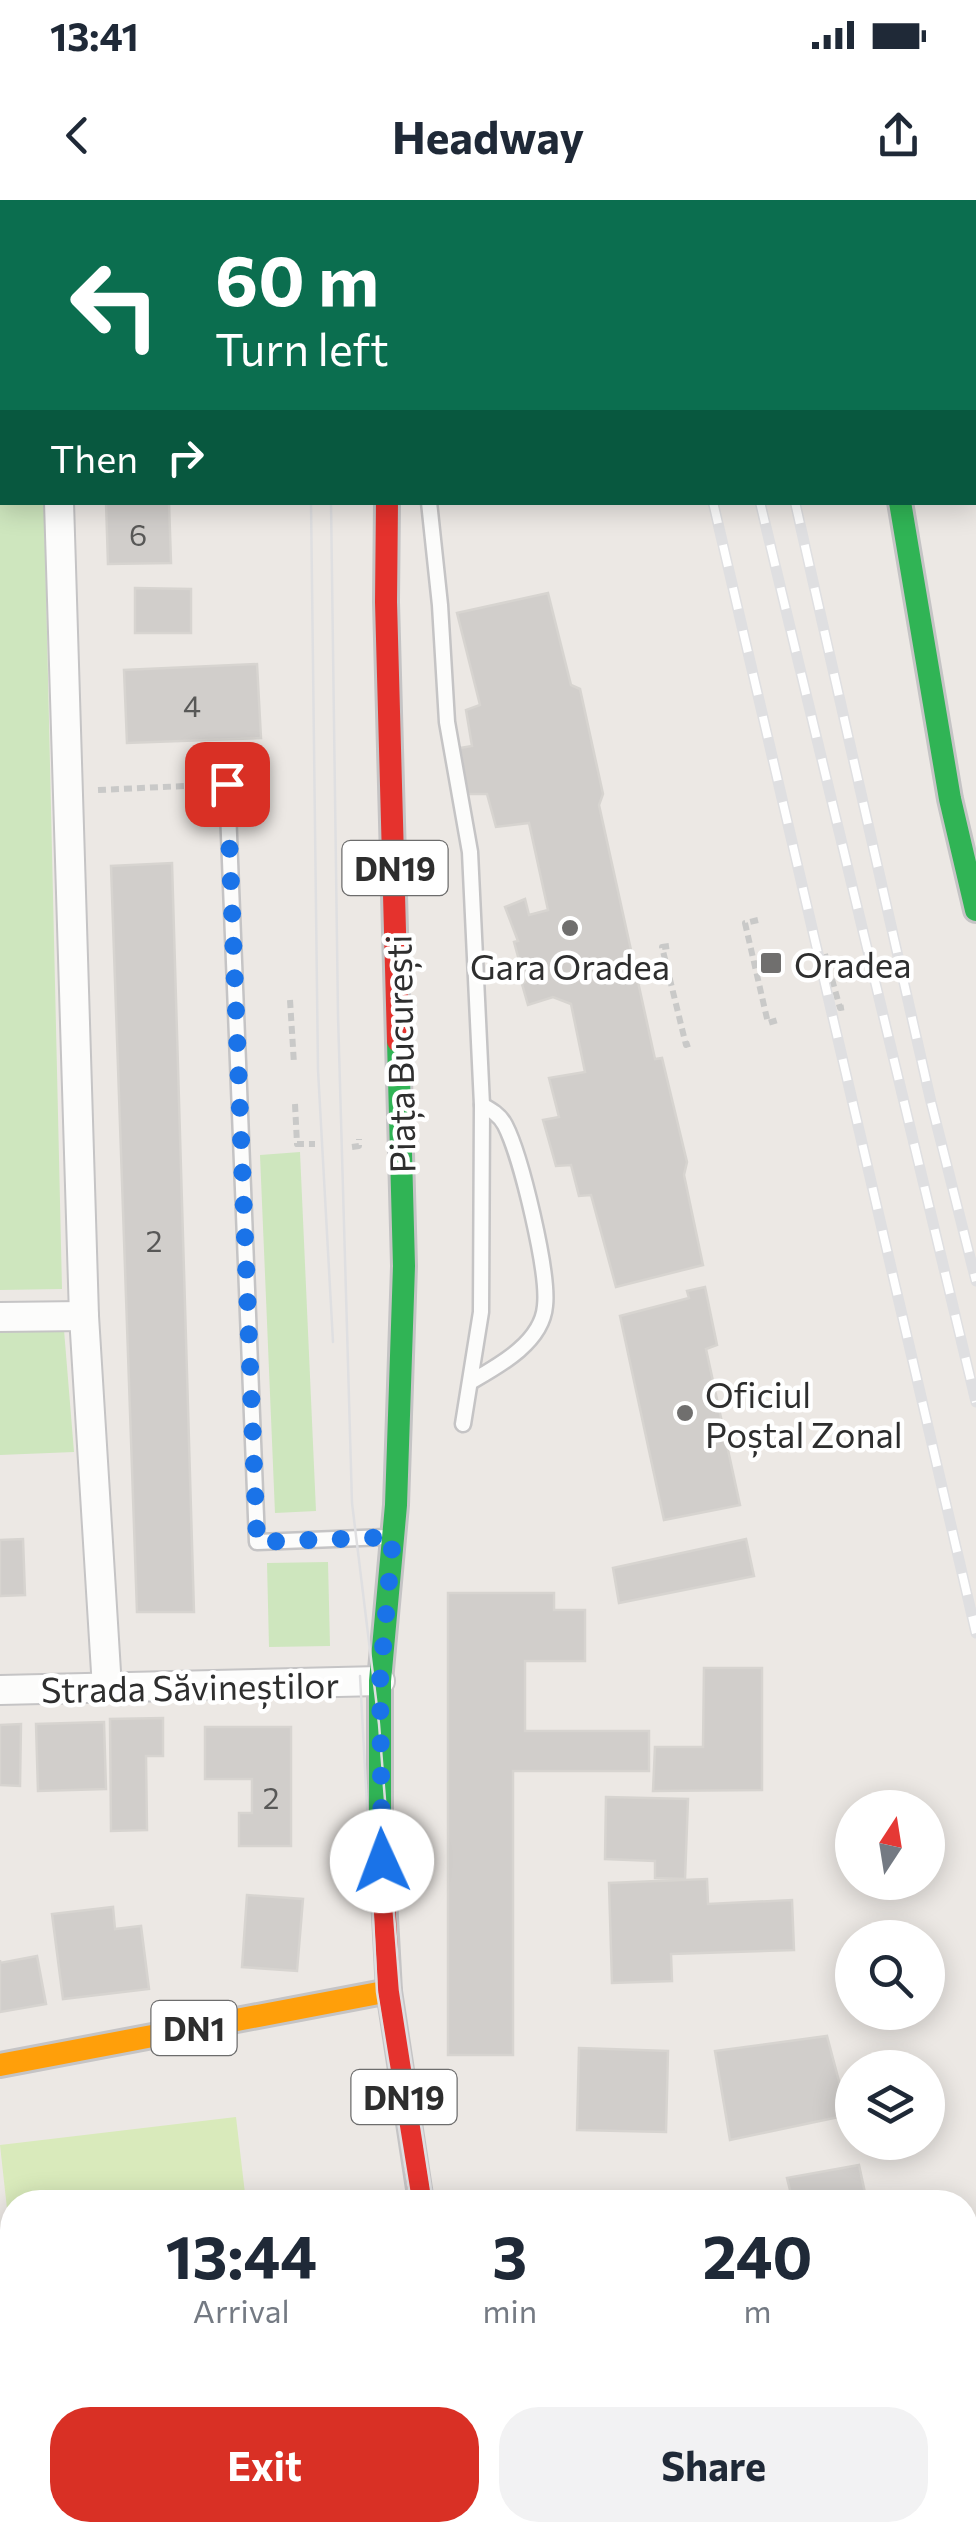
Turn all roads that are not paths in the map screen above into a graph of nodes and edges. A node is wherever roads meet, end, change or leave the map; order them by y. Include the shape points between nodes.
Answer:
1 (59, 505) edge
2 (387, 505) edge
3 (429, 505) edge
4 (901, 505) edge
5 (365, 519) dead end
6 (386, 602) junction
7 (227, 784) road end
8 (963, 799) edge
9 (976, 910) edge
10 (482, 1105) junction
11 (84, 1316) junction
12 (0, 1318) edge
13 (472, 1381) junction
14 (463, 1424) dead end
15 (393, 1537) junction
16 (380, 1681) junction
17 (107, 1688) junction
18 (0, 1690) edge
19 (389, 1991) junction
20 (0, 2065) edge
21 (418, 2190) edge

1 - 11 street
2 - 6 main road, Piața București / DN19
3 - 10 lane via 447,722 470,852
4 - 8 main road
5 - 6 main road, Piața București / DN19
6 - 15 main road, Piața București / DN19 via 404,1266
7 - 15 lane via 257,1542
8 - 9 main road
10 - 13 lane via 481,1312
10 - 13 lane via 503,1121 517,1155 546,1307 533,1334
11 - 12 street
11 - 17 street
13 - 14 lane
15 - 16 main road, DN19
16 - 17 street, Strada Săvineștilor
16 - 19 main road, DN19
17 - 18 street, Strada Săvineștilor
19 - 20 main road, DN1
19 - 21 main road, DN19

